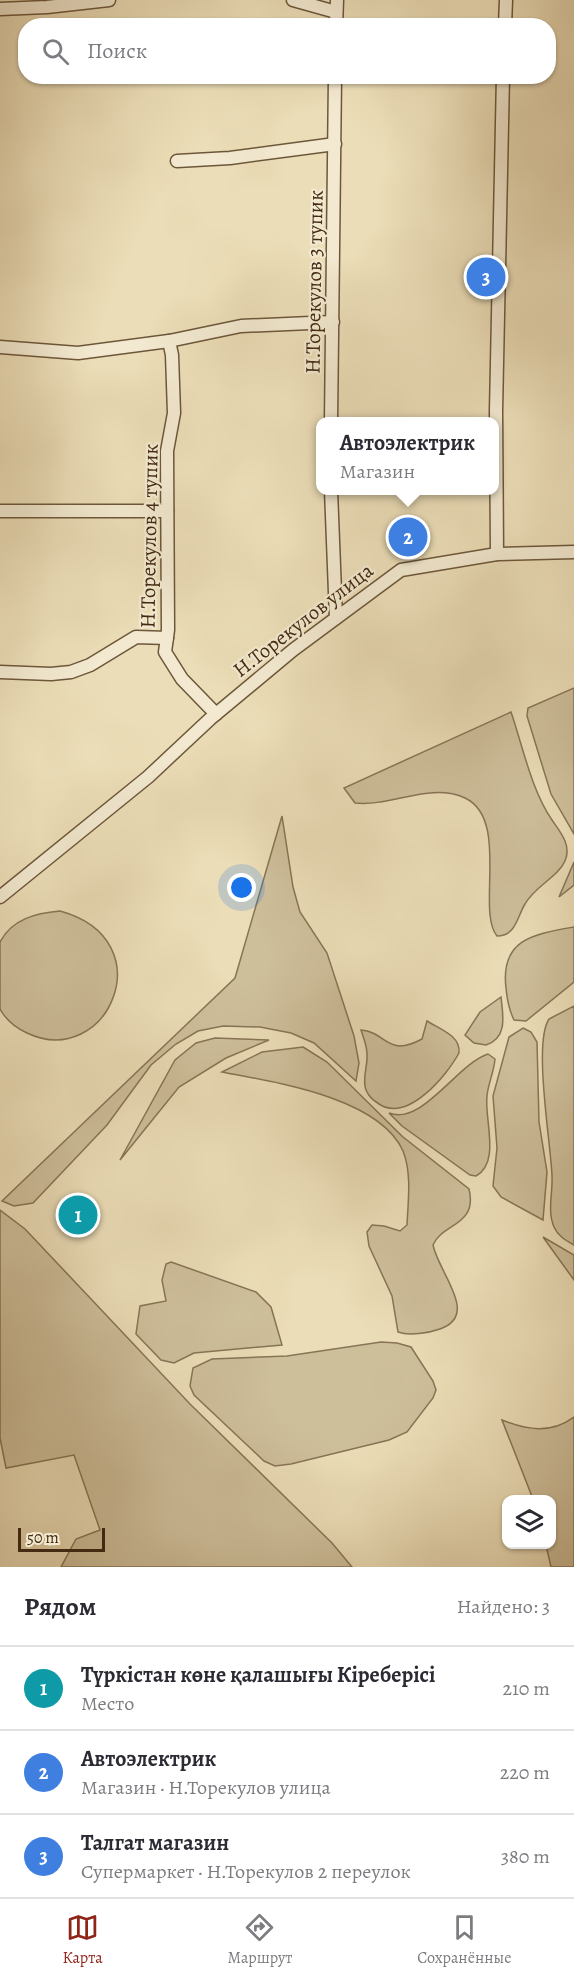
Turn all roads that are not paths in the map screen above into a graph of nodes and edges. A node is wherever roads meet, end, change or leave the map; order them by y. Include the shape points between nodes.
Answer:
1 (109, 0) edge
2 (293, 0) edge
3 (506, 0) edge
4 (336, 6) edge
5 (0, 9) edge
6 (505, 18) edge
7 (335, 84) edge
8 (503, 84) edge
9 (335, 144) junction
10 (177, 161) dead end
11 (333, 322) junction
12 (169, 341) junction
13 (0, 347) edge
14 (332, 417) edge
15 (496, 417) edge
16 (331, 495) edge
17 (497, 495) edge
18 (0, 511) edge
19 (168, 511) junction
20 (574, 552) edge
21 (497, 554) junction
22 (336, 618) junction
23 (167, 638) junction
24 (0, 672) edge
25 (216, 714) junction
26 (0, 896) edge

1 - 5 street
2 - 4 street
3 - 6 street
7 - 9 street, Н.Торекулов 3 тупик
8 - 15 street
9 - 10 street
9 - 11 street, Н.Торекулов 3 тупик
11 - 12 street via 241,326
11 - 14 street, Н.Торекулов 3 тупик
12 - 13 street via 78,353
12 - 19 street, Н.Торекулов 4 тупик via 174,412 167,451
16 - 22 street
17 - 21 street
18 - 19 street
19 - 23 street, Н.Торекулов 4 тупик
20 - 21 street, Н.Торекулов улица
21 - 22 street, Н.Торекулов улица via 401,570
22 - 25 street, Н.Торекулов улица
23 - 24 street via 136,637 71,672
23 - 25 street, Н.Торекулов 4 тупик via 165,652 182,679
25 - 26 street, Н.Торекулов улица via 148,777

